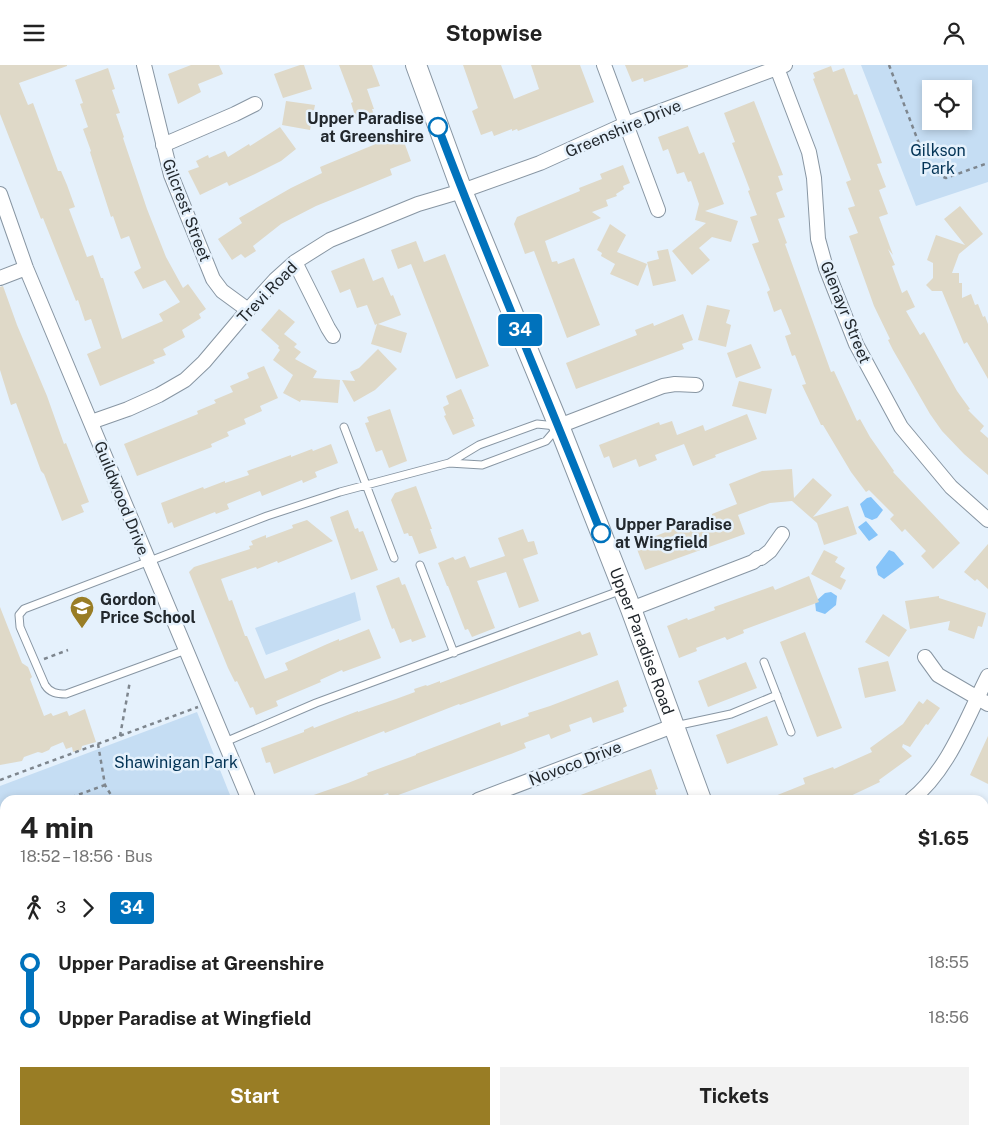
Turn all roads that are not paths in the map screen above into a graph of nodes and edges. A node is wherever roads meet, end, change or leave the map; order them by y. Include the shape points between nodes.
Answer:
1 (144, 65) edge
2 (416, 65) edge
3 (604, 65) edge
4 (781, 66) edge
5 (255, 104) dead end
6 (626, 124) junction
7 (163, 145) junction
8 (462, 191) junction
9 (0, 194) edge
10 (658, 210) dead end
11 (295, 262) junction
12 (26, 268) junction
13 (0, 279) edge
14 (248, 310) junction
15 (333, 336) dead end
16 (696, 385) dead end
17 (92, 422) junction
18 (559, 426) junction
19 (344, 427) dead end
20 (449, 463) junction
21 (368, 485) junction
22 (988, 519) edge
23 (782, 534) dead end
24 (394, 558) dead end
25 (148, 562) junction
26 (420, 565) dead end
27 (623, 590) junction
28 (631, 609) junction
29 (186, 650) junction
30 (454, 653) junction
31 (925, 657) dead end
32 (764, 662) dead end
33 (988, 676) edge
34 (777, 695) junction
35 (982, 701) edge
36 (673, 727) junction
37 (791, 732) dead end
38 (225, 742) junction
39 (247, 795) edge
40 (491, 795) edge
41 (699, 795) edge
42 (918, 795) edge

1 - 7 street, Gilcrest Street
2 - 8 main road, Upper Paradise Road
3 - 6 street
4 - 6 street, Greenshire Drive
4 - 22 street, Glenayr Street via 814,179 818,239 856,344 901,427 951,487
5 - 7 street
6 - 8 street, Greenshire Drive via 540,163
6 - 10 street
7 - 14 street, Gilcrest Street via 171,175 213,279 222,291
8 - 11 street, Trevi Road via 418,204 330,239
8 - 18 main road, Upper Paradise Road
9 - 12 street, Guildwood Drive
11 - 14 street, Trevi Road
11 - 15 street
12 - 13 street
12 - 17 street, Guildwood Drive
14 - 17 street, Trevi Road via 185,380 159,395
16 - 18 street via 663,386
17 - 25 street, Guildwood Drive
18 - 20 lane via 538,424 479,445
18 - 20 lane via 546,441 482,465
18 - 27 main road, Upper Paradise Road
19 - 21 lane
20 - 21 lane
21 - 24 lane
21 - 25 lane via 267,516
23 - 28 street via 770,551 753,562
25 - 29 street, Guildwood Drive
25 - 29 lane via 24,609 19,615 20,627 35,662 49,690 66,694
26 - 30 lane
27 - 28 main road, Upper Paradise Road
27 - 30 lane
28 - 36 main road, Upper Paradise Road
29 - 38 street, Guildwood Drive
30 - 38 lane via 316,703
31 - 35 street via 938,675
32 - 34 lane
33 - 35 street
34 - 36 lane via 731,714
34 - 37 lane
35 - 42 street via 943,765
36 - 40 street, Novoco Drive
36 - 41 main road, Upper Paradise Road
38 - 39 street, Guildwood Drive

